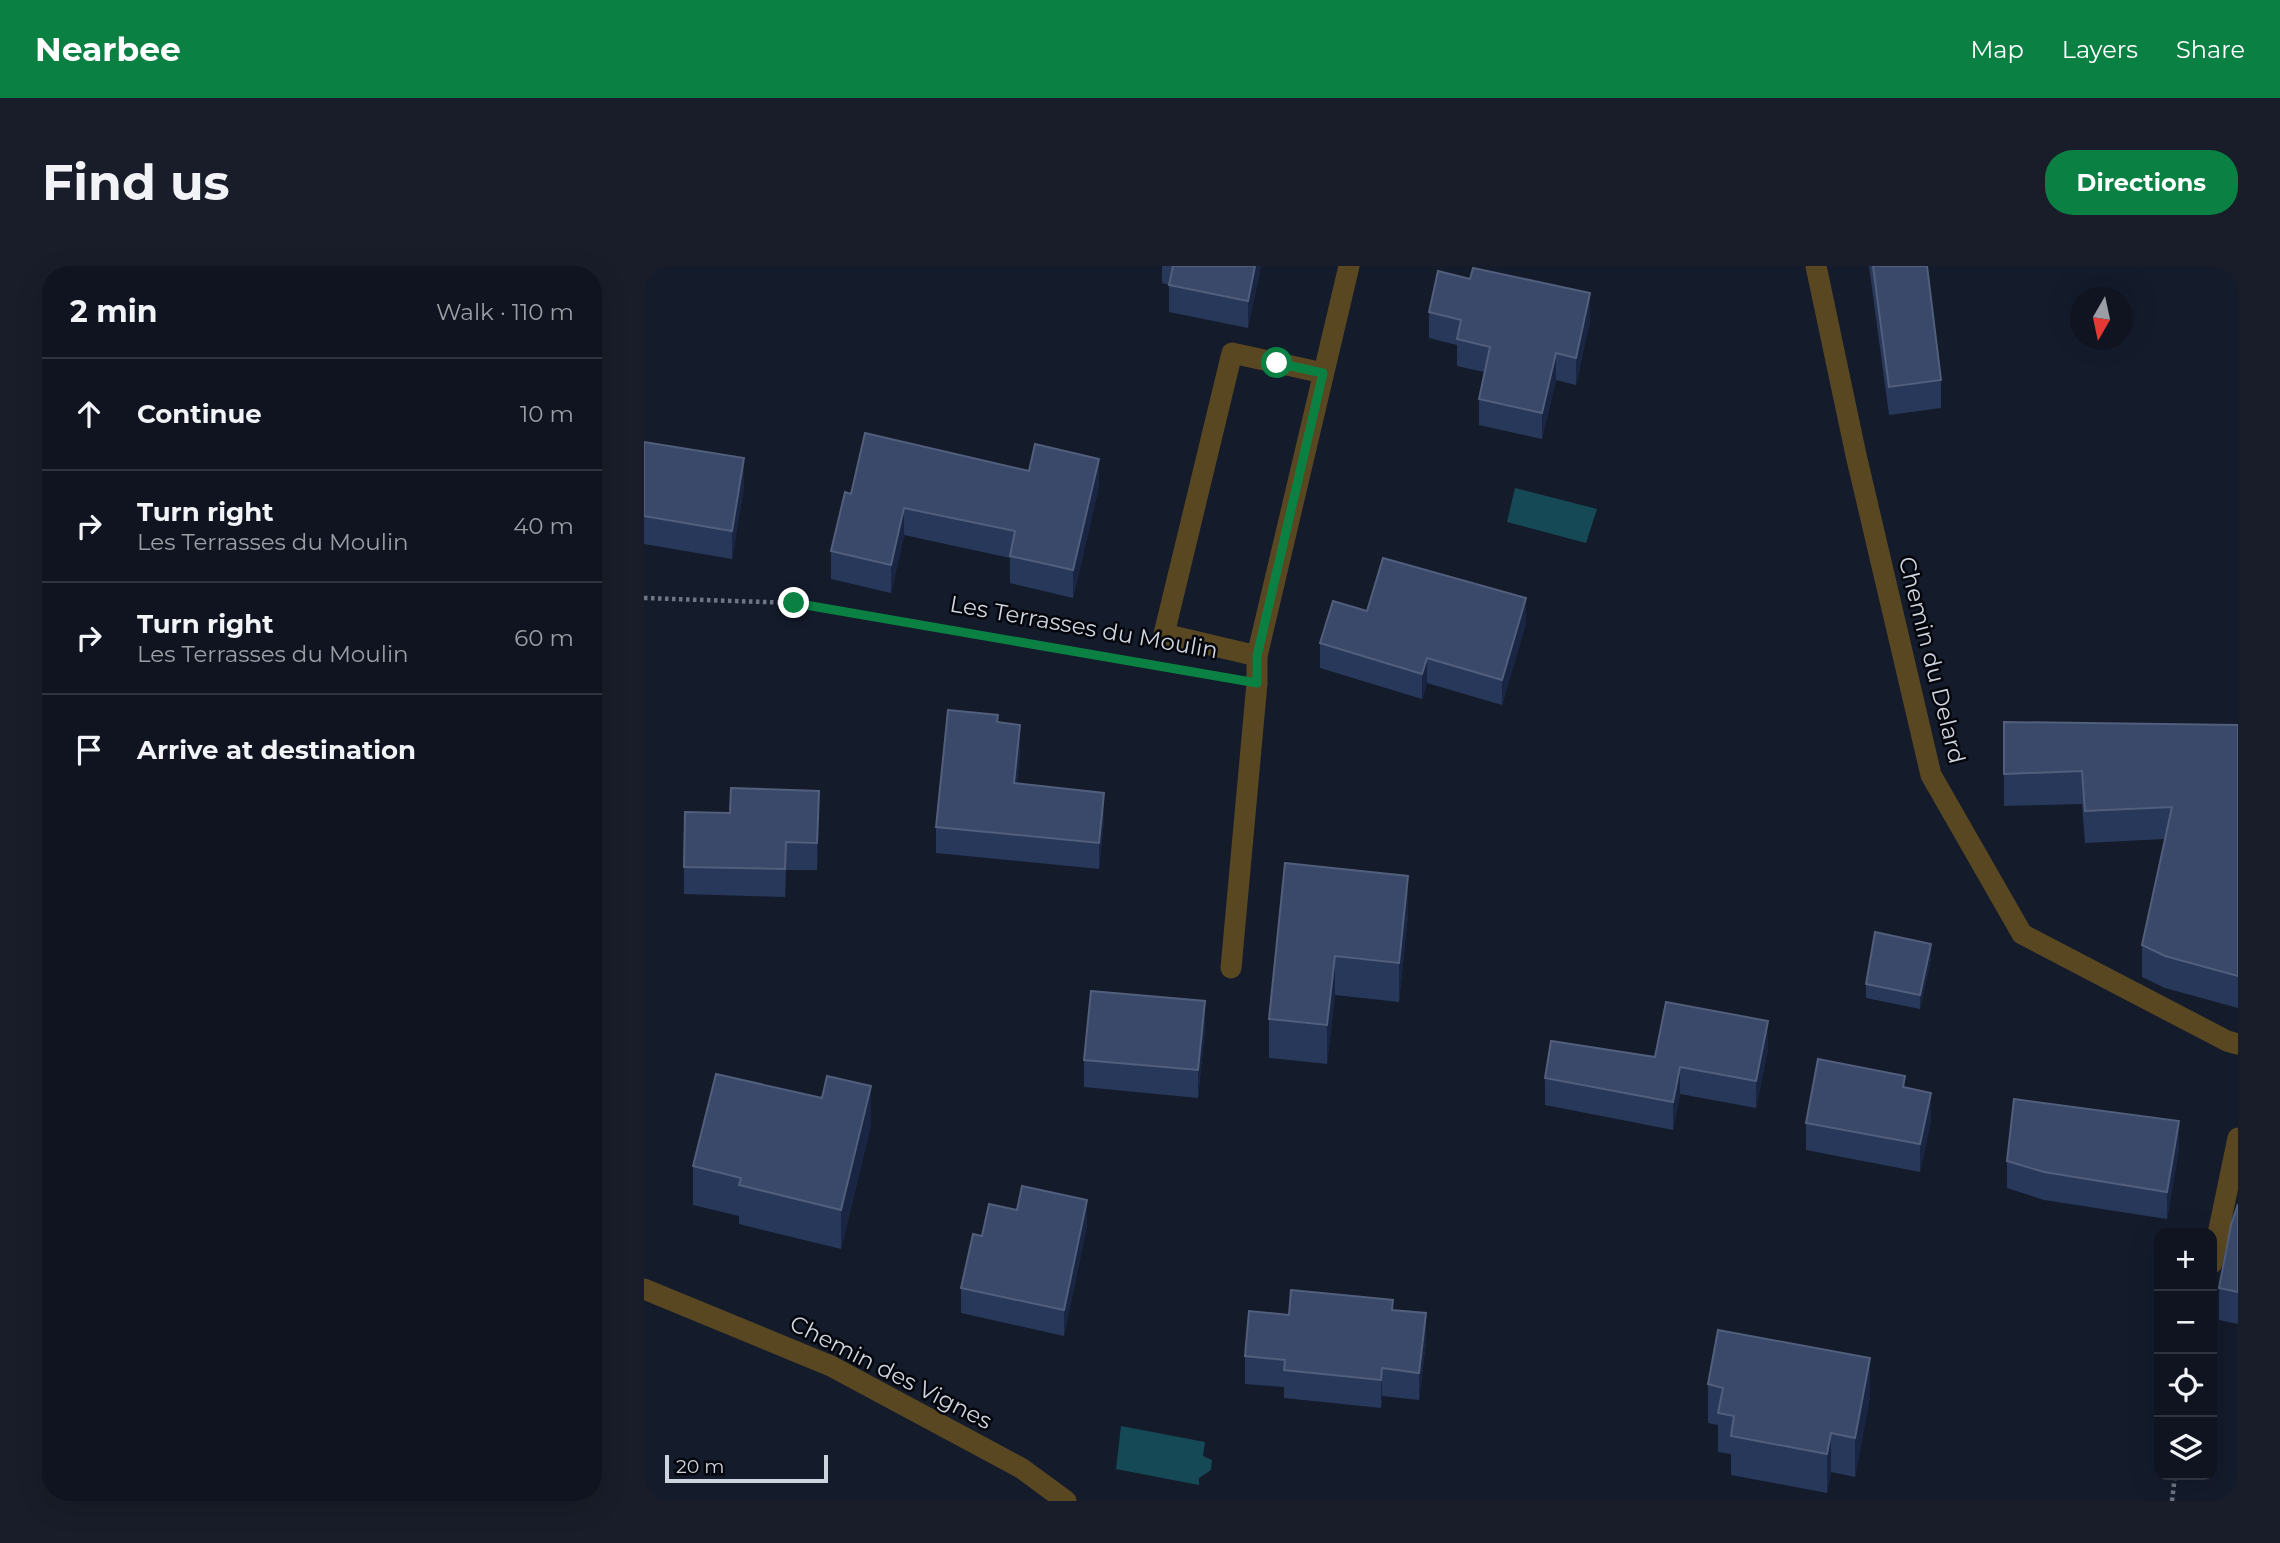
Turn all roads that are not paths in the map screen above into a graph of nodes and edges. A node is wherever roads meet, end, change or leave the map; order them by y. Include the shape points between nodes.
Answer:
1 (1349, 266) edge
2 (1816, 266) edge
3 (1323, 373) junction
4 (1257, 656) junction
5 (1231, 968) dead end
6 (2238, 1044) edge
7 (2238, 1138) edge
8 (2217, 1238) edge
9 (644, 1289) edge
10 (1066, 1501) edge

1 - 3 street
2 - 6 street, Chemin du Delard via 1931,775 2022,934
3 - 4 street
3 - 4 street via 1232,353 1164,634
4 - 5 street
7 - 8 street
9 - 10 street, Chemin des Vignes via 831,1366 1021,1468

